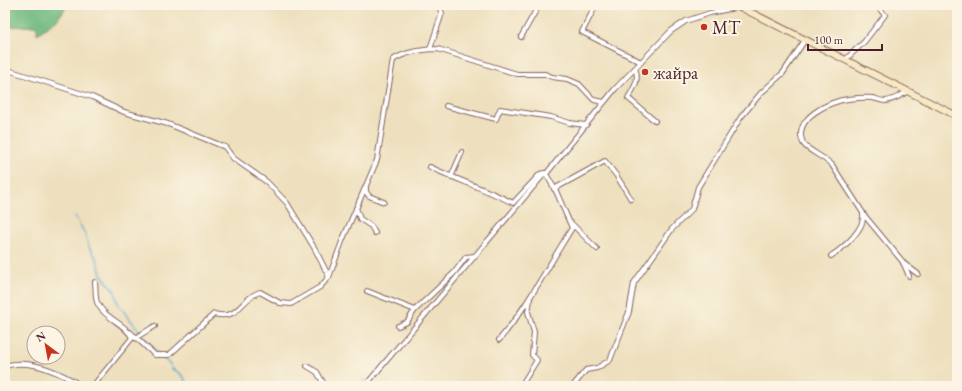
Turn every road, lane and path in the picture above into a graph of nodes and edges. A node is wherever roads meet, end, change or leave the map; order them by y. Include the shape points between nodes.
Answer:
1 (434, 5) edge
2 (539, 5) edge
3 (596, 5) edge
4 (876, 5) edge
5 (738, 6) edge
6 (521, 37) dead end
7 (805, 40) junction
8 (430, 49) junction
9 (845, 60) junction
10 (641, 62) junction
11 (5, 69) edge
12 (635, 69) junction
13 (907, 92) junction
14 (604, 102) junction
15 (446, 106) dead end
16 (957, 116) edge
17 (655, 121) dead end
18 (585, 125) junction
19 (462, 152) dead end
20 (430, 166) dead end
21 (545, 174) junction
22 (451, 177) junction
23 (367, 184) junction
24 (554, 189) junction
25 (631, 199) dead end
26 (384, 202) dead end
27 (356, 208) junction
28 (863, 213) junction
29 (570, 223) junction
30 (375, 233) dead end
31 (597, 249) dead end
32 (474, 256) junction
33 (831, 256) dead end
34 (903, 262) junction
35 (918, 274) dead end
36 (909, 276) dead end
37 (330, 277) junction
38 (95, 282) dead end
39 (367, 291) dead end
40 (531, 296) junction
41 (414, 310) junction
42 (155, 326) dead end
43 (398, 326) dead end
44 (130, 332) junction
45 (132, 338) junction
46 (137, 338) junction
47 (499, 340) dead end
48 (5, 366) edge
49 (307, 366) dead end
50 (82, 386) edge
51 (93, 386) edge
52 (325, 386) edge
53 (365, 386) edge
54 (521, 386) edge
55 (573, 386) edge

1 - 8 street via 439,7 442,13
2 - 6 street
3 - 10 street via 582,32
4 - 9 street via 885,15 864,42
5 - 7 main road
5 - 10 street via 686,21 671,31
7 - 9 main road
7 - 55 street via 783,73 761,93 741,117 698,187 692,209 672,229 634,283 629,312 610,360 597,368 586,370
8 - 14 street via 438,49 517,74 545,74 552,78 567,79 579,84 594,100
8 - 23 street via 400,55 393,60 377,160
9 - 13 main road
10 - 12 street
11 - 37 street via 92,96 124,112 168,124 225,147 233,158 267,182 288,203
12 - 14 street
12 - 17 street via 638,74 636,84 628,98
13 - 16 main road
13 - 28 street via 885,101 871,98 846,99 828,105 809,116 802,125 800,135 804,145 832,165
14 - 18 street
15 - 18 street via 490,119 496,119 500,109
18 - 21 street
19 - 22 street
20 - 22 street
21 - 22 street via 540,174 513,203 485,189
21 - 24 street
21 - 32 street
23 - 26 street via 366,192 369,196
23 - 27 street
24 - 25 street via 605,161
24 - 29 street
27 - 30 street via 360,219 371,226
27 - 37 street via 342,238
28 - 33 street via 864,218 859,229 846,246
28 - 34 street via 873,229
29 - 31 street
29 - 40 street via 572,228
32 - 41 street via 466,256 454,273
32 - 53 street
34 - 35 street
34 - 36 street
37 - 46 street via 320,287 291,304 280,303 260,292 254,294 232,315 224,317 214,314 169,355 155,355
38 - 44 street via 97,302 112,320
39 - 41 street
40 - 47 street
40 - 54 street via 528,312 534,332 532,355 537,360
41 - 43 street via 407,322
42 - 46 street
44 - 45 street
44 - 46 street
45 - 46 street
45 - 51 street
48 - 50 street via 25,363 67,377
49 - 52 street via 317,372

